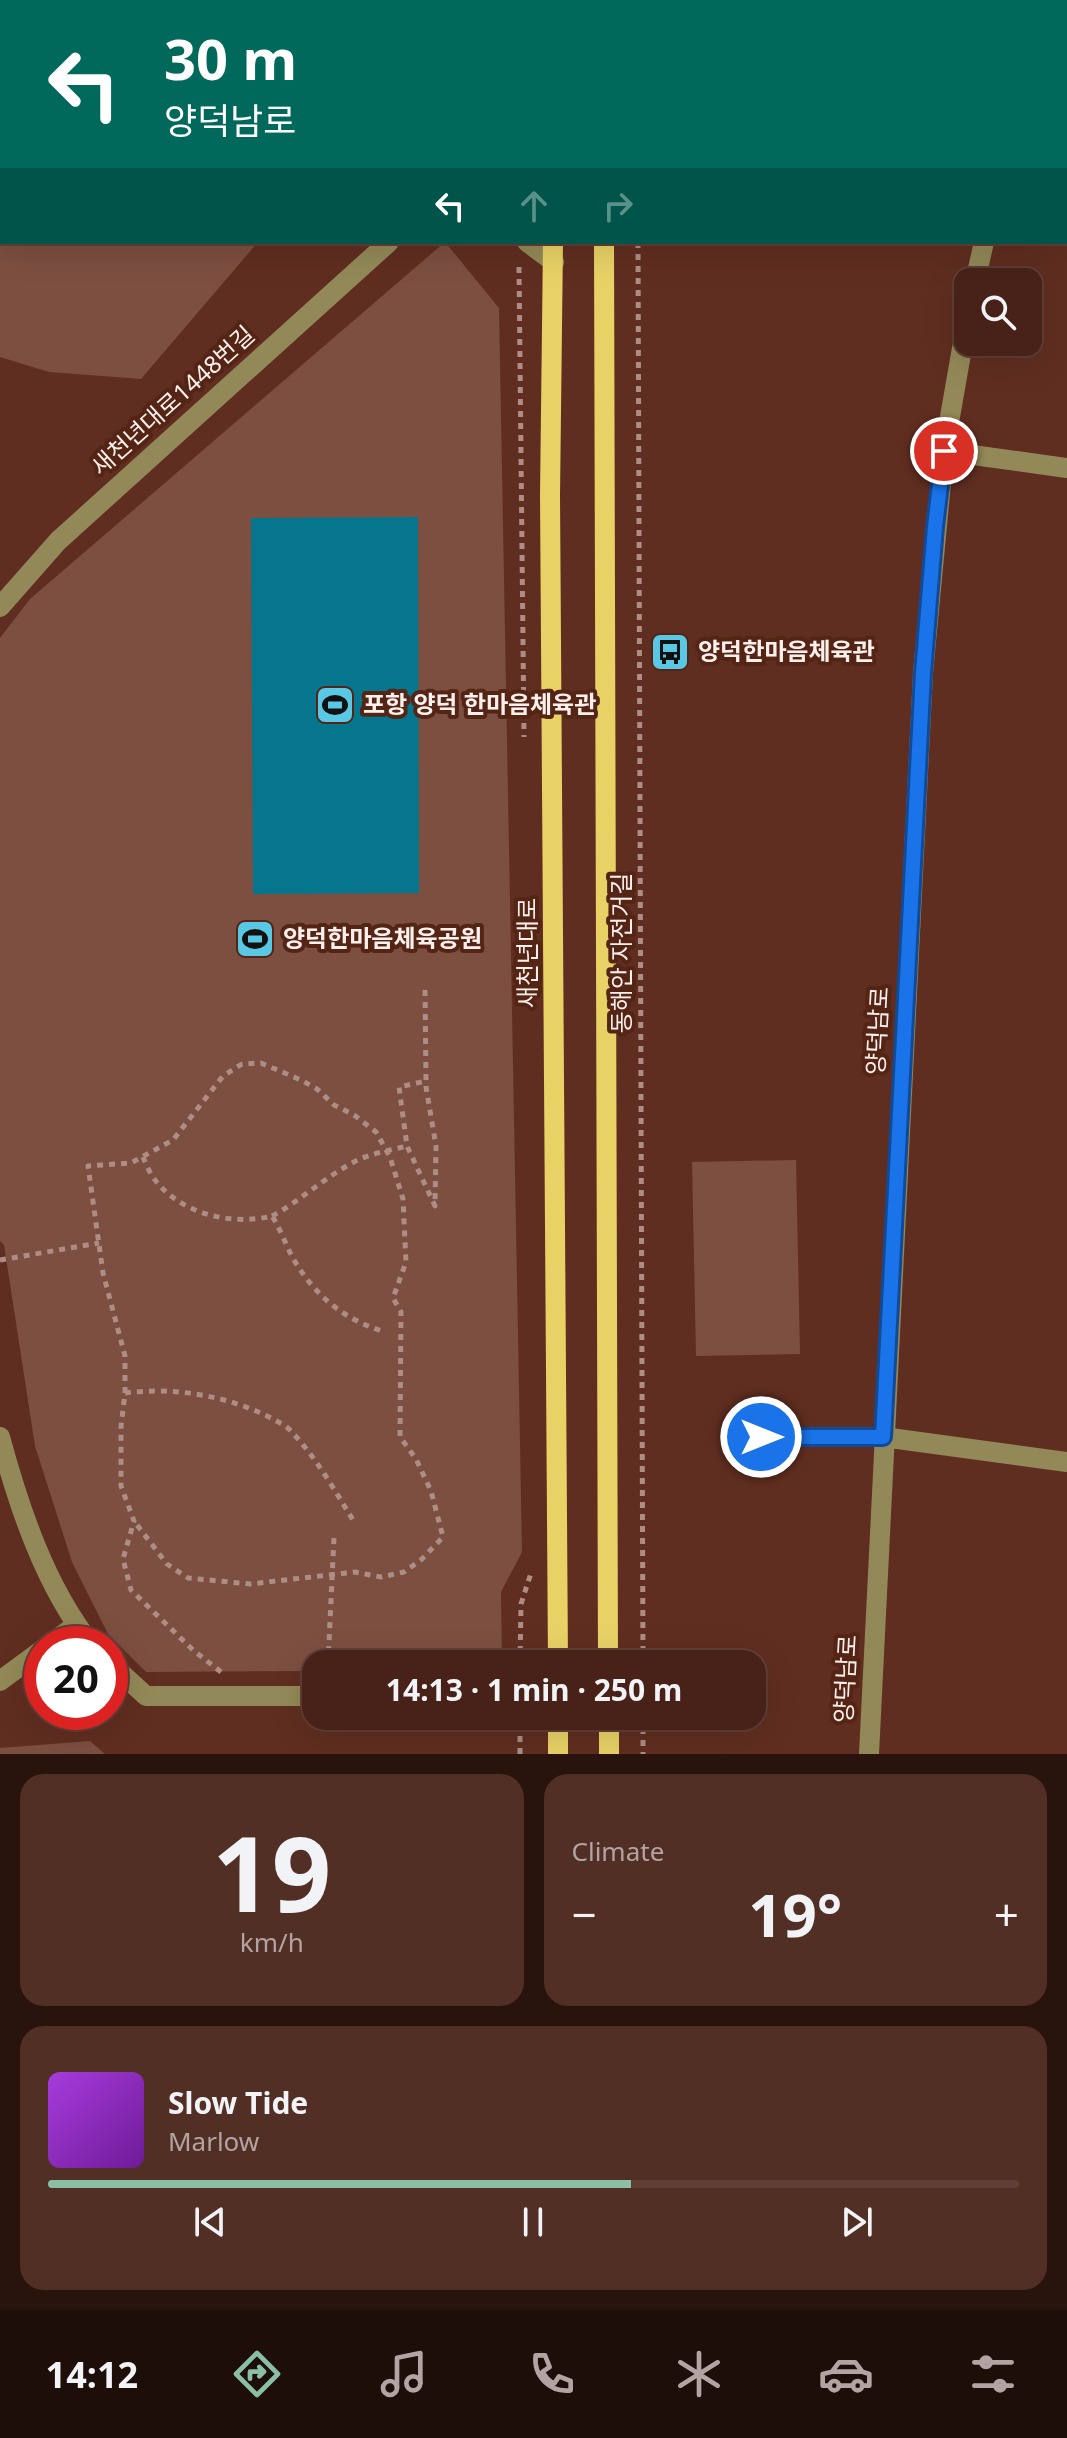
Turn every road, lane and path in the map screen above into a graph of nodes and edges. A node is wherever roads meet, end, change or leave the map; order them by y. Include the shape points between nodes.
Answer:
1 (387, 244) edge
2 (532, 244) edge
3 (604, 244) edge
4 (638, 244) edge
5 (984, 244) edge
6 (554, 252) edge
7 (978, 268) edge
8 (961, 356) edge
9 (944, 451) junction
10 (1067, 468) edge
11 (0, 607) edge
12 (425, 990) dead end
13 (426, 1081) junction
14 (407, 1146) junction
15 (387, 1151) junction
16 (143, 1157) junction
17 (272, 1216) junction
18 (99, 1243) junction
19 (0, 1260) edge
20 (385, 1332) dead end
21 (125, 1393) junction
22 (0, 1437) edge
23 (761, 1437) dead end
24 (883, 1437) junction
25 (1067, 1462) edge
26 (353, 1520) dead end
27 (134, 1521) junction
28 (334, 1537) dead end
29 (333, 1574) junction
30 (76, 1625) edge
31 (329, 1650) edge
32 (558, 1650) edge
33 (608, 1650) edge
34 (643, 1650) edge
35 (24, 1663) edge
36 (128, 1680) edge
37 (0, 1681) edge
38 (250, 1695) junction
39 (302, 1696) edge
40 (520, 1730) edge
41 (558, 1730) edge
42 (609, 1730) edge
43 (643, 1730) edge
44 (520, 1754) edge
45 (558, 1754) edge
46 (609, 1754) edge
47 (643, 1754) edge
48 (869, 1754) edge

1 - 11 street, 새천년대로1448번길 via 58,541
2 - 6 street
3 - 33 main road
4 - 34 path, 동해안 자전거길
5 - 7 street
6 - 32 main road, 새천년대로 via 550,512
8 - 9 street, 양덕남로
9 - 10 street
9 - 24 street, 양덕남로 via 923,673
12 - 13 path
13 - 14 path via 399,1087
13 - 14 path via 436,1146 435,1206
14 - 15 path
15 - 16 path via 376,1132 317,1089 261,1063 242,1064 223,1076 173,1140
15 - 17 path via 359,1160
15 - 29 path via 403,1199 406,1262 393,1298 401,1312 400,1437 431,1491 443,1537 404,1572 381,1577
16 - 17 path via 154,1180 181,1204 219,1217 250,1221
16 - 18 path via 88,1166
17 - 20 path via 318,1293 340,1313
18 - 19 path
18 - 21 path via 125,1356
21 - 26 path via 214,1396 287,1427
21 - 27 path via 121,1486
22 - 30 street via 34,1539
23 - 24 street
24 - 25 street
24 - 48 street, 양덕남로
27 - 29 path via 167,1564 188,1578 250,1584
27 - 38 path via 123,1559 131,1590
28 - 29 path
29 - 31 path
35 - 37 street
36 - 38 street via 146,1696
38 - 39 street
40 - 44 path
41 - 45 main road
42 - 46 main road
43 - 47 path

